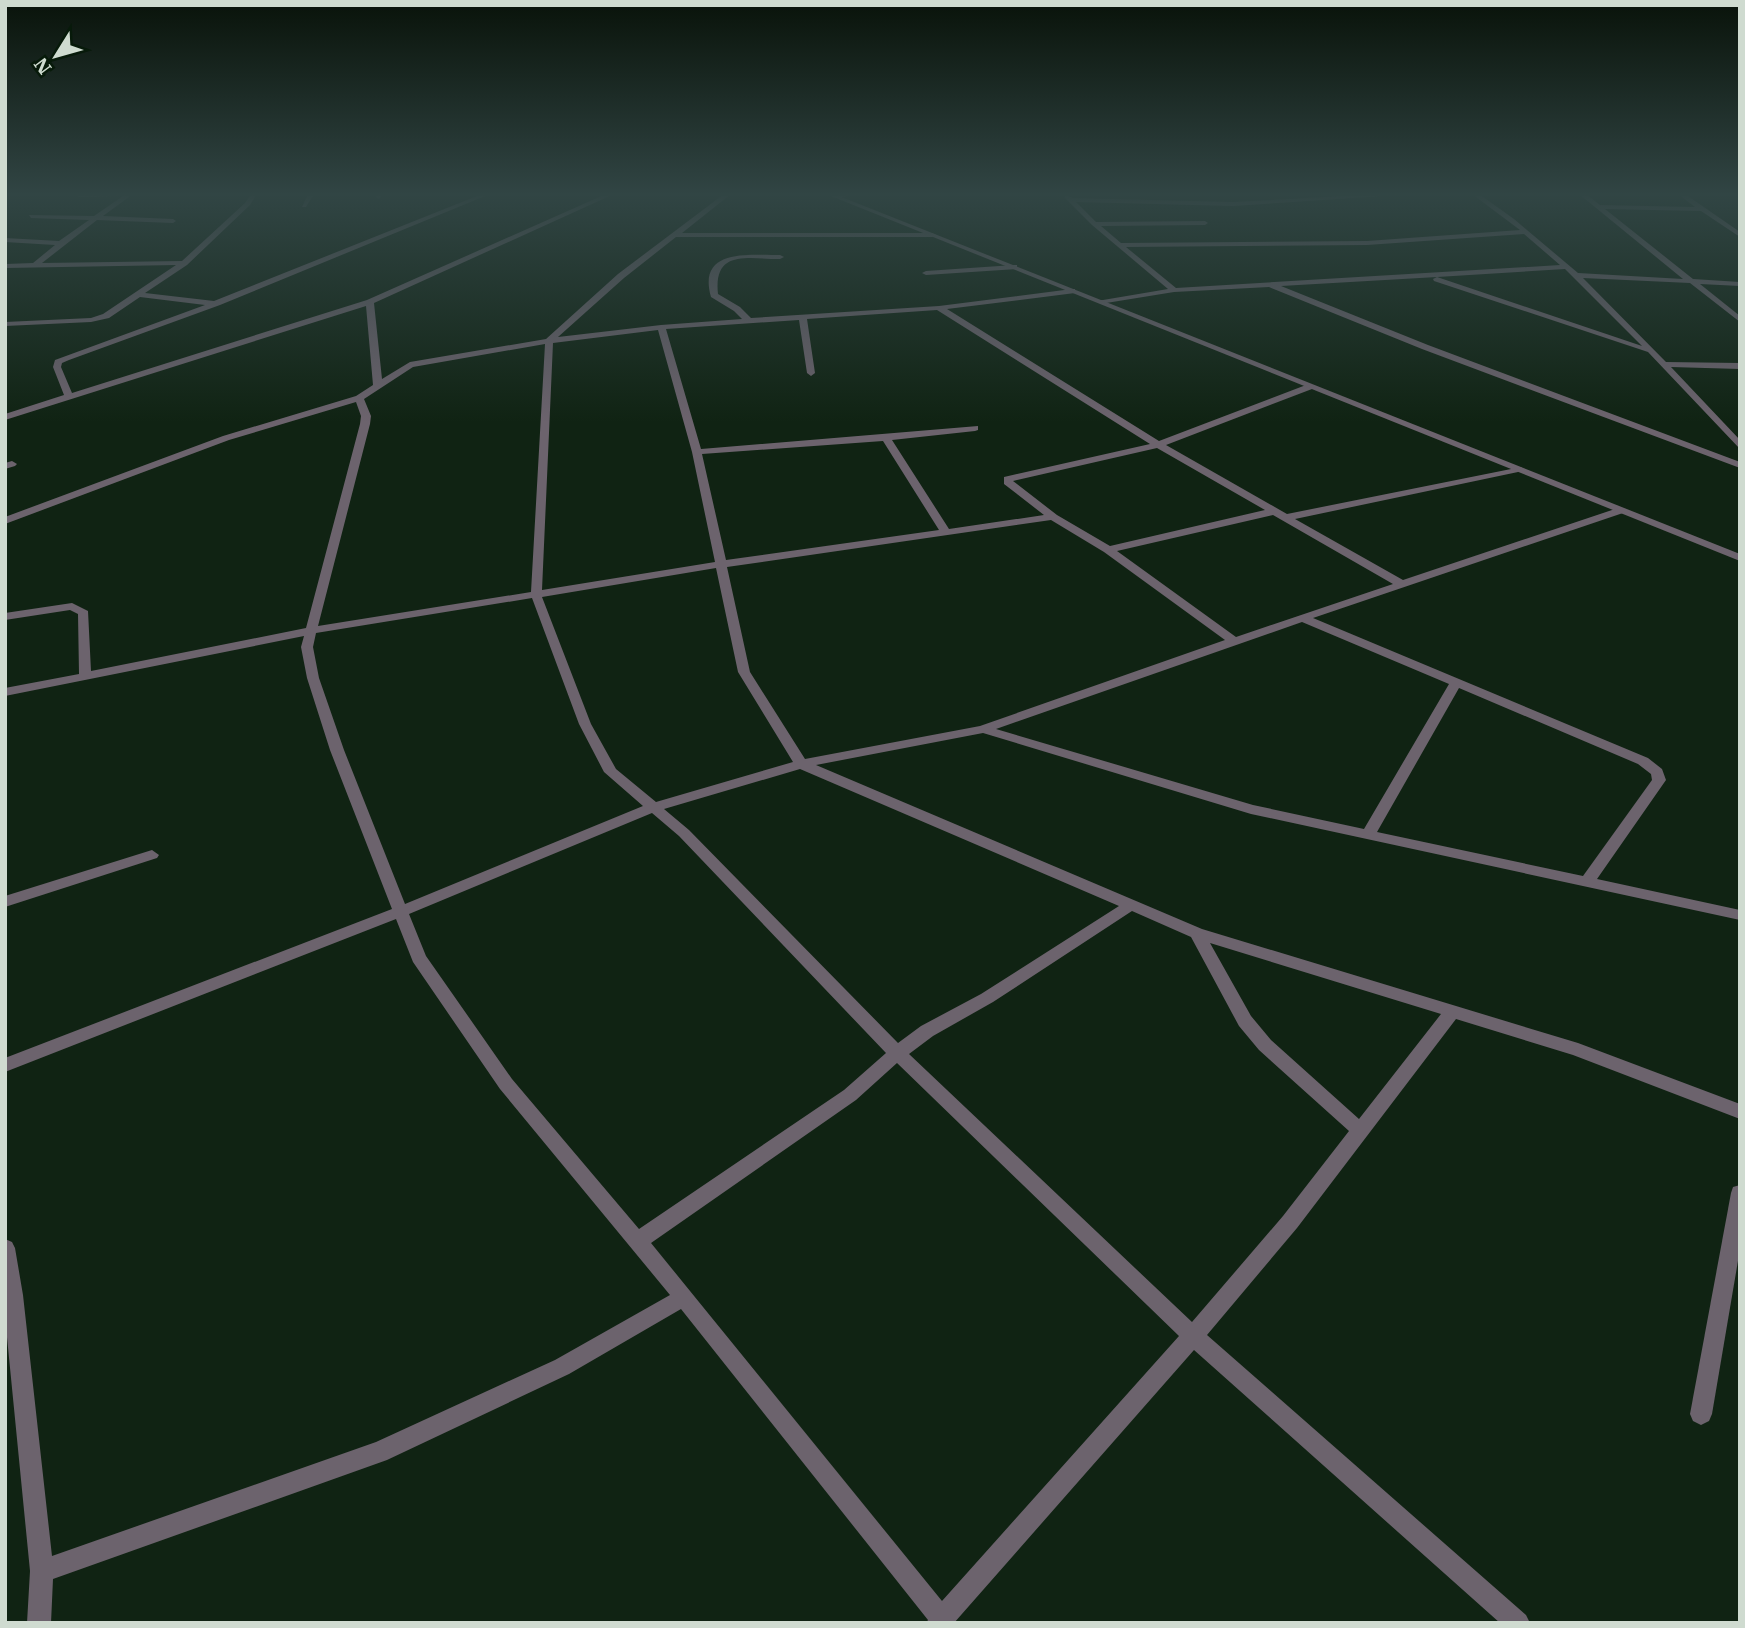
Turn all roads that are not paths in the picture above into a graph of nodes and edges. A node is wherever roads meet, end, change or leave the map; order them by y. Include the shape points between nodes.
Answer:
1 (173, 270) edge
2 (299, 270) edge
3 (441, 270) edge
4 (629, 270) edge
5 (715, 270) edge
6 (970, 270) edge
7 (1021, 270) edge
8 (1151, 270) edge
9 (1521, 270) edge
10 (1570, 270) edge
11 (1679, 270) edge
12 (926, 273) dead end
13 (1577, 275) junction
14 (1429, 276) junction
15 (1692, 280) junction
16 (1269, 284) junction
17 (1740, 284) edge
18 (1174, 290) junction
19 (1072, 291) junction
20 (137, 294) junction
21 (370, 302) junction
22 (1103, 302) junction
23 (217, 303) junction
24 (939, 308) junction
25 (803, 317) junction
26 (1740, 320) edge
27 (750, 321) junction
28 (5, 324) edge
29 (661, 327) junction
30 (549, 341) junction
31 (1649, 351) junction
32 (1662, 364) junction
33 (1740, 366) edge
34 (811, 373) dead end
35 (378, 387) junction
36 (1310, 387) junction
37 (70, 398) junction
38 (359, 398) junction
39 (5, 416) edge
40 (975, 428) dead end
41 (886, 438) junction
42 (1158, 445) junction
43 (1740, 446) edge
44 (697, 452) junction
45 (1740, 465) edge
46 (1518, 469) junction
47 (1619, 510) junction
48 (1276, 511) junction
49 (1053, 517) junction
50 (1288, 517) junction
51 (5, 521) edge
52 (946, 532) junction
53 (1108, 550) junction
54 (1740, 558) edge
55 (722, 564) junction
56 (1402, 584) junction
57 (536, 595) junction
58 (5, 617) edge
59 (1302, 618) junction
60 (310, 631) junction
61 (1234, 640) junction
62 (85, 675) junction
63 (1456, 682) junction
64 (5, 692) edge
65 (983, 729) junction
66 (801, 764) junction
67 (652, 808) junction
68 (1369, 833) junction
69 (152, 855) dead end
70 (1587, 883) junction
71 (5, 902) edge
72 (1131, 905) junction
73 (400, 912) junction
74 (1740, 915) edge
75 (1197, 933) junction
76 (1452, 1012) junction
77 (897, 1053) junction
78 (5, 1065) edge
79 (1740, 1112) edge
80 (1359, 1129) junction
81 (1740, 1193) edge
82 (636, 1242) junction
83 (5, 1248) edge
84 (684, 1297) junction
85 (1193, 1336) junction
86 (1701, 1414) dead end
87 (42, 1571) junction
88 (940, 1621) edge
89 (39, 1623) edge
90 (1518, 1623) edge

1 - 20 street
2 - 23 street
3 - 21 street
4 - 30 street
5 - 27 street via 711,284 714,295
6 - 12 street
7 - 19 street
8 - 18 street
9 - 14 street
10 - 13 street
11 - 15 street
13 - 15 street
13 - 31 street
14 - 16 street
14 - 31 street
15 - 17 street
15 - 26 street
16 - 18 street
16 - 45 street
18 - 22 street
19 - 22 street
19 - 24 street
20 - 23 street
20 - 28 street via 100,318
21 - 35 street
21 - 37 street
22 - 36 street
23 - 37 street via 66,358 57,367
24 - 25 street
24 - 42 street
25 - 27 street
25 - 34 street
27 - 29 street
29 - 30 street
29 - 44 street
30 - 35 street via 410,365
30 - 57 street
31 - 32 street
32 - 33 street
32 - 43 street
35 - 38 street
36 - 42 street
36 - 46 street
37 - 39 street
38 - 51 street via 250,430
38 - 60 street via 365,424
40 - 41 street
41 - 44 street
41 - 52 street
42 - 48 street
42 - 49 street via 1008,479
44 - 55 street
46 - 47 street
46 - 50 street
47 - 54 street
47 - 56 street
48 - 50 street
48 - 53 street
49 - 52 street
49 - 53 street
50 - 56 street
52 - 55 street
53 - 61 street
55 - 57 street
55 - 66 street via 744,673
56 - 59 street
57 - 60 street
57 - 67 street via 584,724 611,772
58 - 62 street via 79,608 84,612
59 - 61 street
59 - 63 street
60 - 62 street
60 - 73 street via 307,647 313,678
61 - 65 street
62 - 64 street
63 - 68 street
63 - 70 street via 1643,761 1657,772 1659,780
65 - 66 street
65 - 68 street via 1251,809
66 - 67 street
66 - 72 street
67 - 73 street
67 - 77 street via 733,882
68 - 70 street
69 - 71 street
70 - 74 street
72 - 75 street
72 - 77 street
73 - 78 street
73 - 82 street via 419,958 506,1084
75 - 76 street
75 - 80 street via 1245,1021 1265,1045
76 - 79 street via 1578,1050
76 - 80 street
77 - 82 street via 850,1095
77 - 85 street
80 - 85 street via 1290,1222
81 - 86 street
82 - 84 street
83 - 87 street
84 - 87 street via 562,1367 379,1452
84 - 88 street
85 - 88 street
85 - 90 street
87 - 89 street

